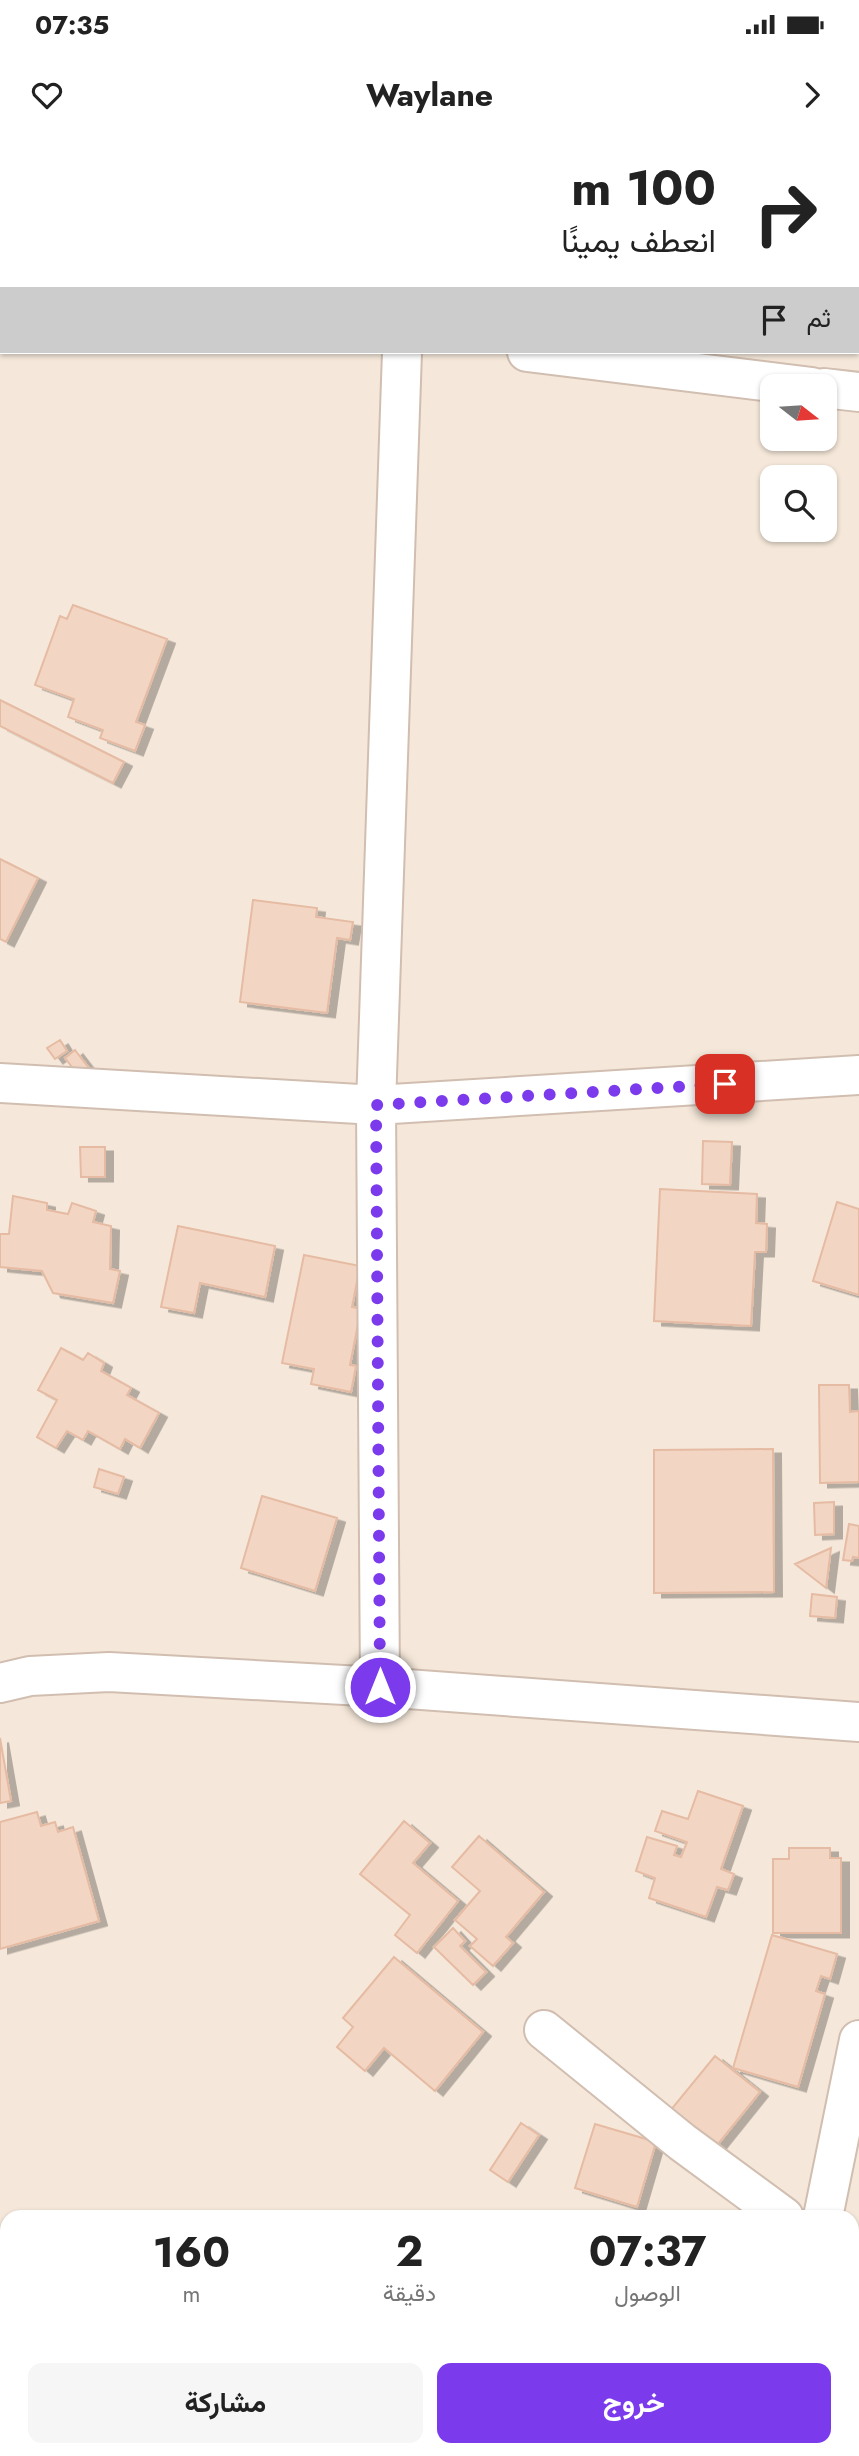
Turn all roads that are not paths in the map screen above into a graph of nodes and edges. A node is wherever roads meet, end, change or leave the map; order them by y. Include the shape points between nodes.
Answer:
1 (402, 354) edge
2 (543, 354) edge
3 (760, 381) edge
4 (837, 390) edge
5 (859, 393) edge
6 (859, 1075) edge
7 (0, 1083) edge
8 (376, 1105) junction
9 (0, 1683) edge
10 (380, 1687) junction
11 (859, 1721) edge
12 (544, 2030) dead end
13 (859, 2040) edge
14 (774, 2210) edge
15 (824, 2210) edge

1 - 8 street
2 - 3 street
4 - 5 street
6 - 8 street
7 - 8 street
8 - 10 street
9 - 10 street via 30,1676 109,1672
10 - 11 street
12 - 14 street
13 - 15 street

